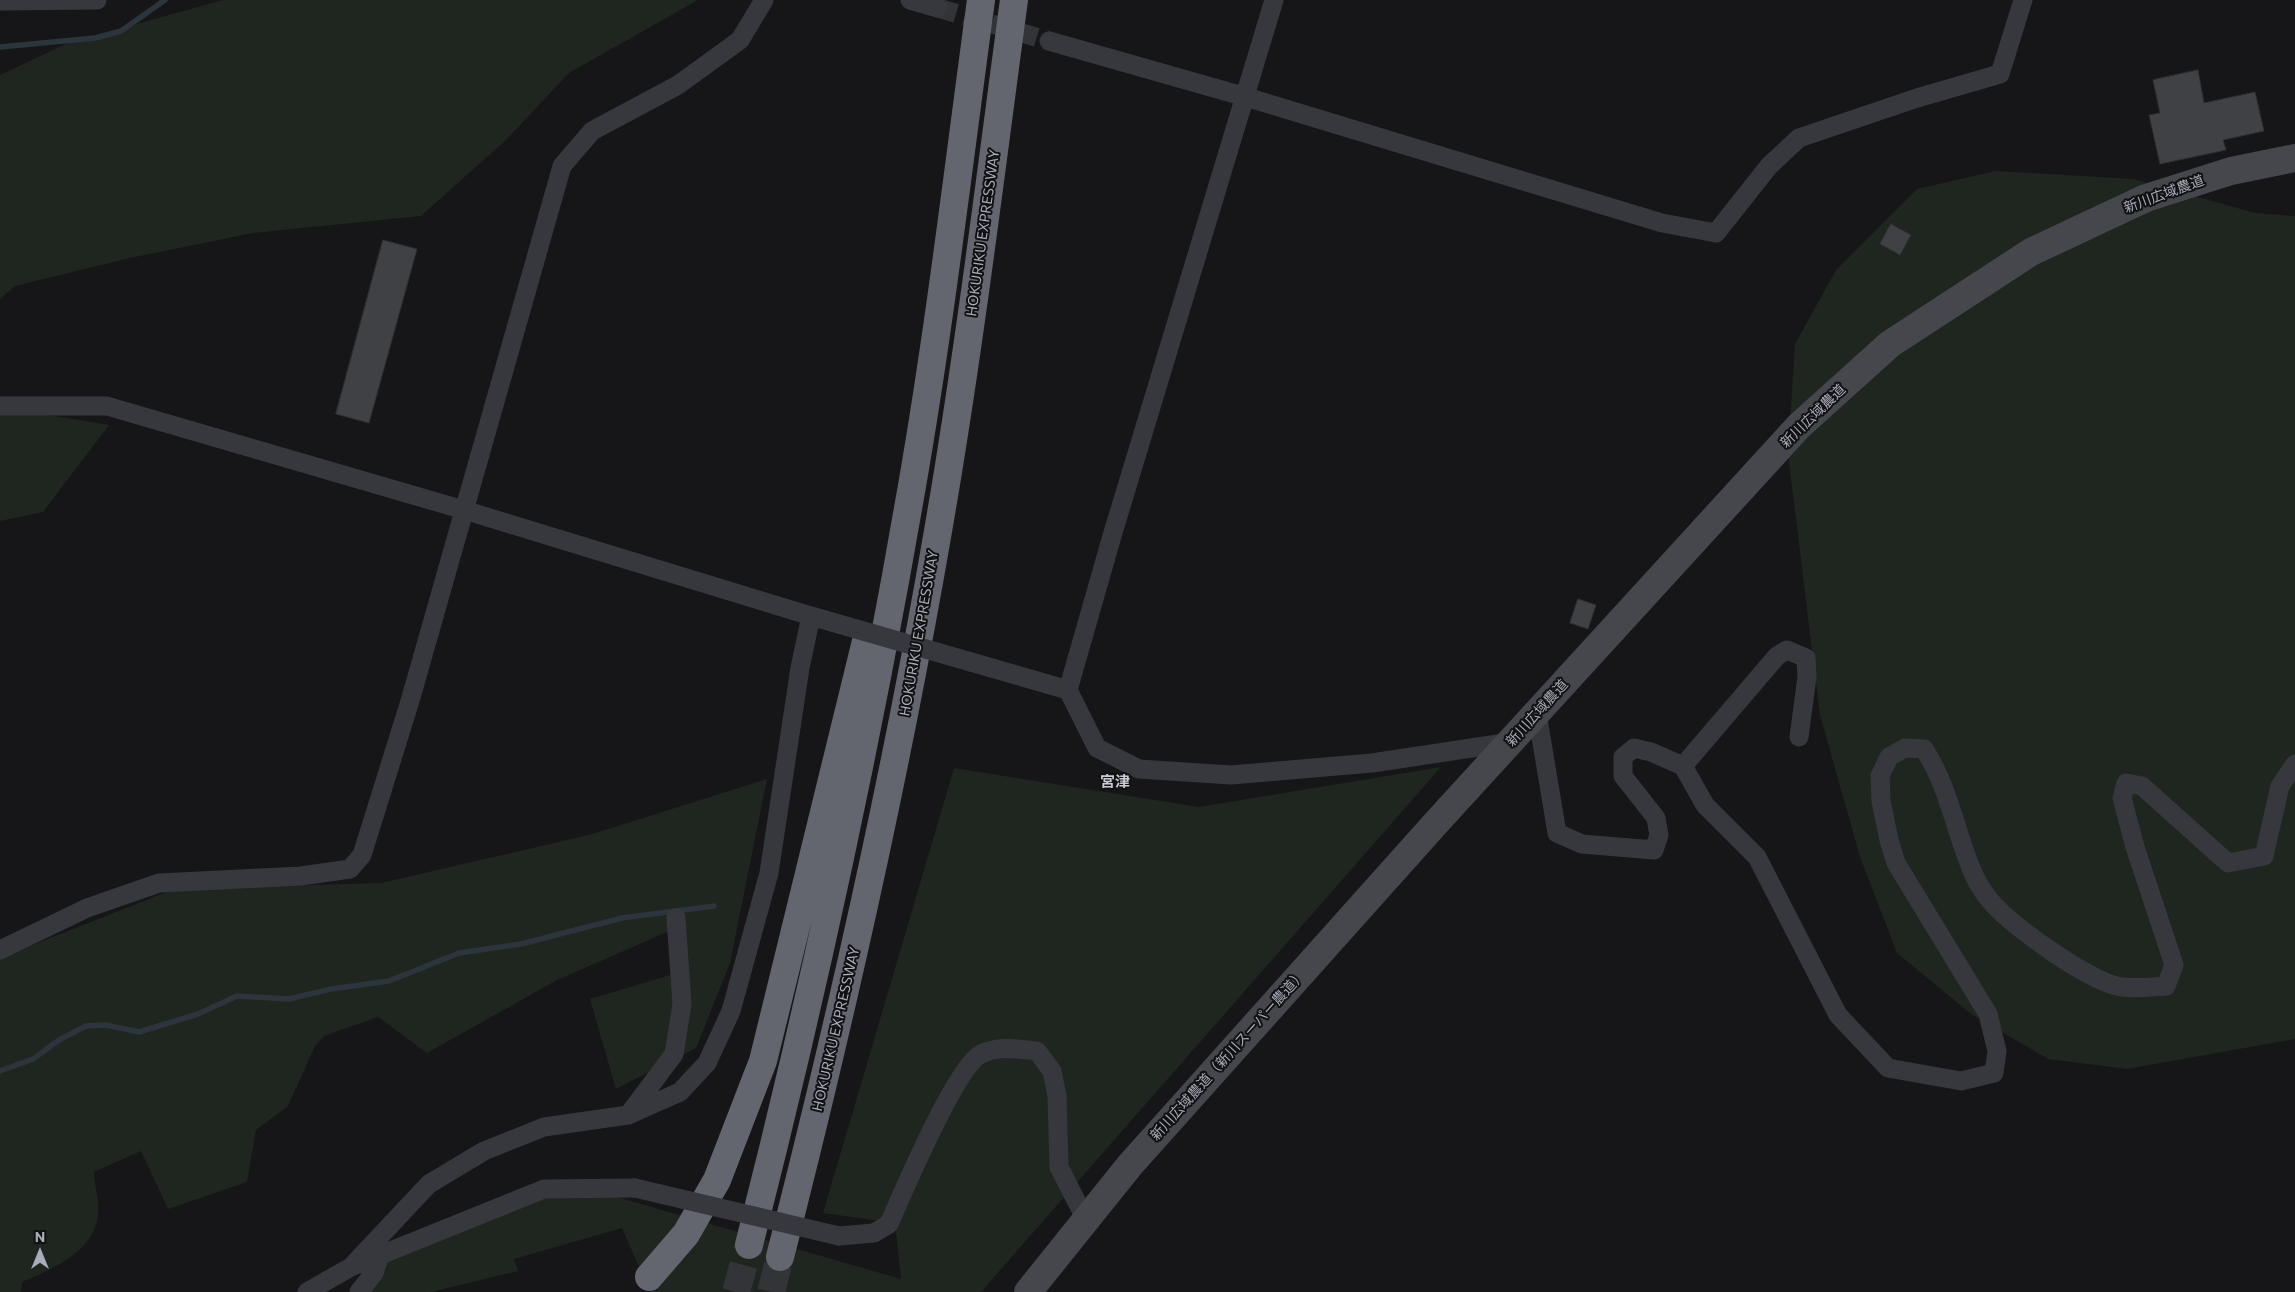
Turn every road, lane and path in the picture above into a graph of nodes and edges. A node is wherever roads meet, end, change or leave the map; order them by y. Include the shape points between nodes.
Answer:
1 (46, 0) edge
2 (97, 0) edge
3 (764, 0) edge
4 (910, 0) edge
5 (981, 0) edge
6 (1014, 0) edge
7 (1274, 0) edge
8 (2023, 0) edge
9 (0, 1) edge
10 (938, 8) tunnel mouth
11 (1049, 41) tunnel mouth
12 (1246, 96) junction
13 (965, 119) junction
14 (2295, 158) edge
15 (0, 406) edge
16 (464, 510) junction
17 (811, 616) junction
18 (1068, 690) junction
19 (1536, 713) junction
20 (1799, 737) dead end
21 (1511, 742) junction
22 (2295, 764) edge
23 (1683, 766) junction
24 (1435, 824) joint
25 (676, 918) dead end
26 (0, 950) edge
27 (628, 1115) junction
28 (1086, 1220) junction
29 (749, 1245) tunnel mouth
30 (380, 1255) junction
31 (780, 1257) tunnel mouth
32 (350, 1267) junction
33 (649, 1277) dead end
34 (307, 1292) edge
35 (359, 1292) edge
36 (1028, 1292) edge

1 - 2 street
1 - 9 street
3 - 16 street via 740,40 678,85 592,131 562,166
4 - 10 street
5 - 13 highway
6 - 31 highway, HOKURIKU EXPRESSWAY via 970,327 913,668 855,950
7 - 12 street
8 - 12 street via 2000,74 1799,138 1769,166 1716,233 1662,223
11 - 12 street
12 - 18 street via 1114,527
13 - 29 highway via 913,482 882,656 822,946
13 - 33 highway via 886,547 860,667 763,1061 717,1180 686,1234
14 - 19 street, 新川広域農道 via 2231,171 2146,198 2031,252 1890,344 1800,426
15 - 16 street via 107,406
16 - 17 street
16 - 26 street via 362,855 350,869 301,876 160,883 87,908
17 - 18 street, bridge
17 - 27 street via 769,873 731,1011 707,1063 680,1092
18 - 21 street via 1097,748 1138,769 1231,775 1372,763
19 - 21 street, 新川広域農道
19 - 23 street via 1557,833 1582,844 1654,850 1659,835 1656,818 1623,776 1623,756 1634,748
20 - 23 street via 1807,677 1806,658 1787,650 1777,656
21 - 24 street, 新川広域農道
22 - 23 street via 2280,786 2264,856 2238,862 2228,863 2142,786 2126,783 2122,798 2174,966 2166,986 2147,987 2114,986 2086,972 2001,912 1973,873 1938,771 1924,749 1905,748 1889,757 1880,776 1881,801 1896,863 1988,1014 1997,1051 1994,1074 1960,1081 1888,1068 1838,1015 1757,856 1705,805
24 - 28 street, 新川広域農道（新川スーパー農道） via 1130,1165
25 - 27 street via 682,1004 674,1054
27 - 32 street via 544,1127 484,1151 429,1184
28 - 30 street, bridge via 1059,1167 1057,1096 1052,1071 1037,1051 997,1047 979,1055 952,1091 889,1224 874,1233 838,1236 635,1188 544,1189
28 - 36 street, 新川広域農道（新川スーパー農道）
30 - 32 street
30 - 35 street via 374,1273
32 - 34 street

